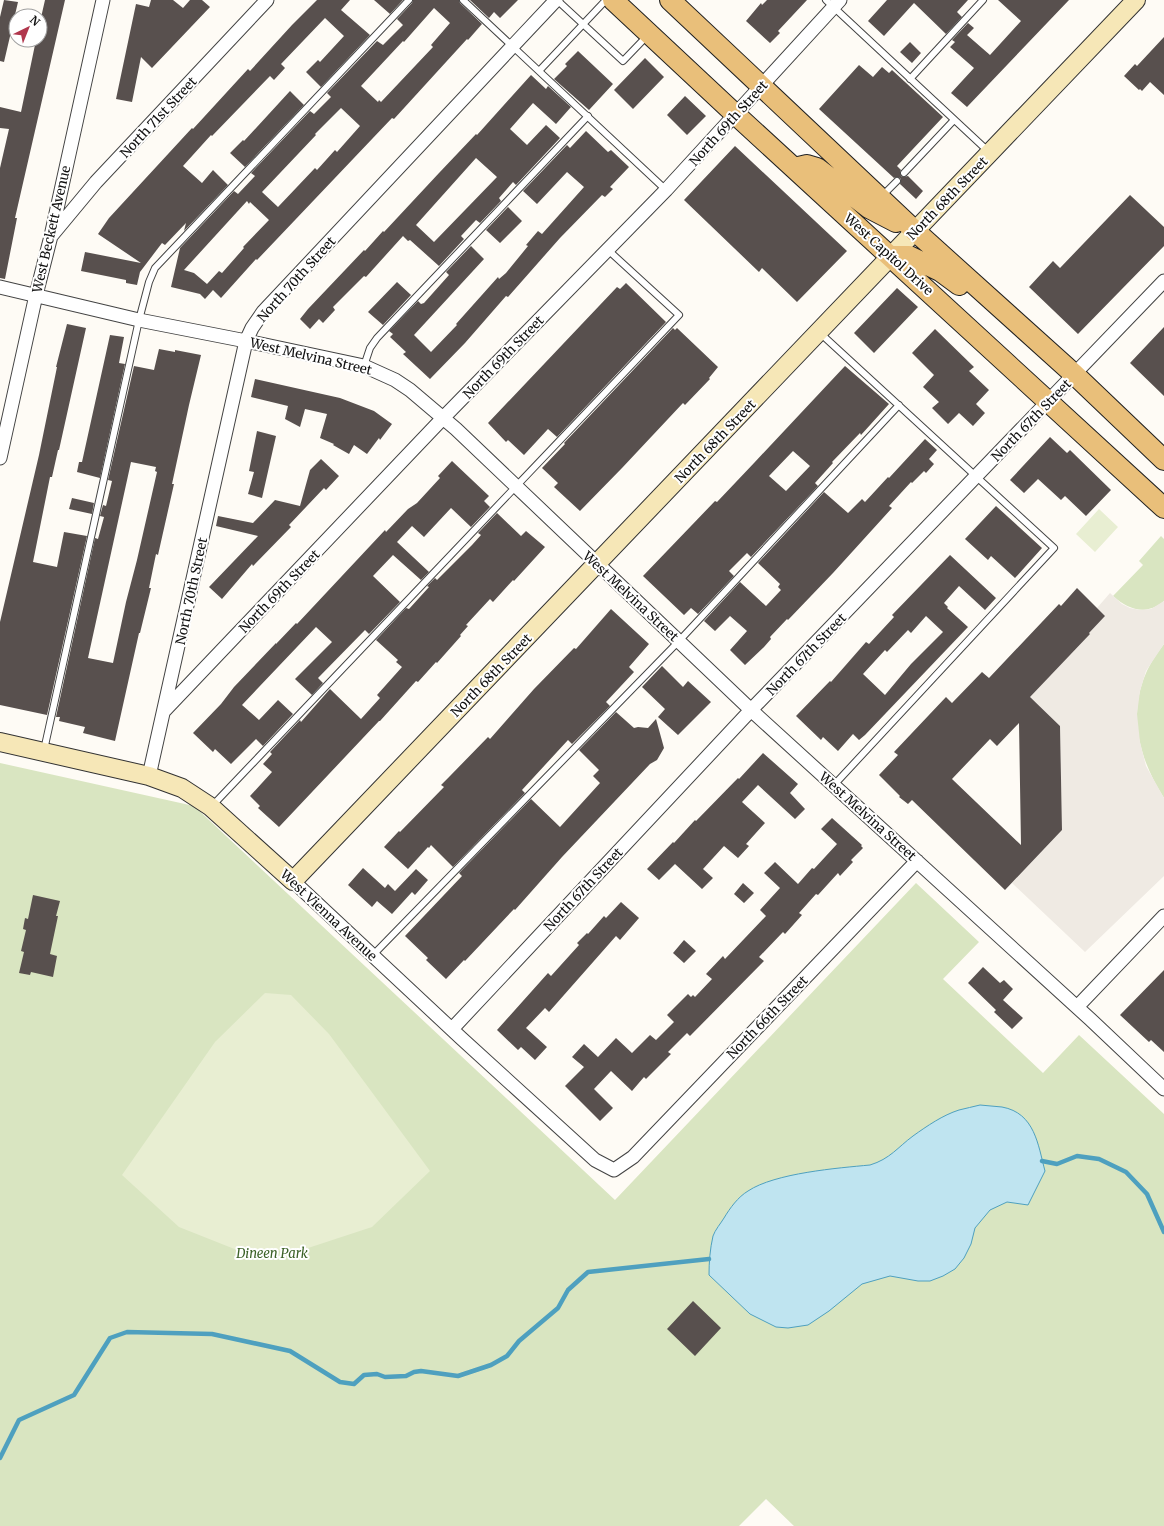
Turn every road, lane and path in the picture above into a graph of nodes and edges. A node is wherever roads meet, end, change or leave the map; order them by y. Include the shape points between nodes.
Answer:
1 (103, 0) edge
2 (267, 0) edge
3 (409, 0) edge
4 (463, 0) edge
5 (557, 0) edge
6 (606, 0) edge
7 (614, 0) edge
8 (670, 0) edge
9 (983, 0) edge
10 (1136, 0) edge
11 (833, 2) edge
12 (583, 24) junction
13 (649, 33) junction
14 (513, 46) junction
15 (539, 71) junction
16 (910, 78) junction
17 (761, 86) junction
18 (735, 114) junction
19 (588, 116) junction
20 (954, 120) junction
21 (990, 153) junction
22 (794, 168) junction
23 (904, 173) dead end
24 (897, 181) dead end
25 (666, 190) junction
26 (880, 198) junction
27 (914, 230) junction
28 (51, 236) junction
29 (608, 250) junction
30 (891, 256) junction
31 (1164, 281) edge
32 (0, 287) edge
33 (36, 295) junction
34 (992, 301) junction
35 (140, 320) junction
36 (819, 331) junction
37 (246, 341) junction
38 (364, 366) junction
39 (1074, 375) junction
40 (1049, 402) junction
41 (899, 405) junction
42 (444, 418) junction
43 (0, 458) edge
44 (1164, 460) edge
45 (977, 477) junction
46 (515, 486) junction
47 (1164, 508) edge
48 (597, 564) junction
49 (678, 641) junction
50 (751, 710) junction
51 (164, 711) junction
52 (0, 742) edge
53 (43, 752) junction
54 (149, 776) junction
55 (834, 785) junction
56 (211, 807) junction
57 (918, 861) junction
58 (293, 881) junction
59 (1164, 916) edge
60 (373, 955) junction
61 (1077, 1007) junction
62 (452, 1029) junction
63 (1162, 1083) edge
64 (614, 1170) joint

1 - 28 street, West Beckett Avenue
2 - 28 street, North 71st Street via 96,182
3 - 35 lane via 155,268
4 - 14 lane
5 - 12 lane
5 - 14 street, North 70th Street
6 - 12 lane
7 - 13 main road, West Capitol Drive
8 - 17 main road
9 - 16 lane
10 - 21 street, North 68th Street
11 - 16 lane
11 - 17 street, North 69th Street
12 - 13 lane via 623,61
12 - 15 lane
13 - 18 main road, West Capitol Drive
14 - 15 lane
14 - 37 street, North 70th Street via 263,312
15 - 19 lane
16 - 20 lane
17 - 18 street, North 69th Street
17 - 26 main road
18 - 22 main road, West Capitol Drive
18 - 25 street, North 69th Street
19 - 25 lane
19 - 38 lane via 377,338 370,348
20 - 21 lane
20 - 23 lane
21 - 27 street, North 68th Street
22 - 27 main road via 808,165 817,168 869,208
22 - 30 main road, West Capitol Drive
24 - 26 lane
25 - 29 street, North 69th Street
26 - 27 main road
27 - 30 street, North 68th Street
27 - 34 main road
28 - 33 street, West Beckett Avenue
29 - 42 street, North 69th Street
29 - 46 lane via 679,315
30 - 34 main road via 909,256 940,271 972,296
30 - 36 street, North 68th Street
30 - 40 main road, West Capitol Drive
31 - 39 street, North 67th Street
32 - 33 street, West Melvina Street
33 - 35 street, West Melvina Street
33 - 43 street, West Beckett Avenue
34 - 39 main road
35 - 37 street, West Melvina Street
35 - 53 lane
36 - 41 lane
36 - 48 street, North 68th Street
37 - 38 street, West Melvina Street
37 - 51 street, North 70th Street
38 - 42 street, West Melvina Street via 395,380
39 - 40 street, North 67th Street
39 - 44 main road
40 - 45 street, North 67th Street
40 - 47 main road, West Capitol Drive
41 - 45 lane
41 - 49 lane
42 - 46 street, West Melvina Street
42 - 51 street, North 69th Street
45 - 50 street, North 67th Street
45 - 55 lane via 1054,548
46 - 48 street, West Melvina Street
46 - 56 lane
48 - 49 street, West Melvina Street
48 - 58 street, North 68th Street
49 - 50 street, West Melvina Street
49 - 60 lane
50 - 55 street, West Melvina Street
50 - 62 street, North 67th Street
51 - 54 street, North 70th Street
52 - 53 street, West Vienna Avenue
53 - 54 street, West Vienna Avenue
54 - 56 street, West Vienna Avenue via 182,788
55 - 57 street, West Melvina Street
56 - 58 street, West Vienna Avenue
57 - 61 street, West Melvina Street
57 - 64 street, North 66th Street via 633,1157
58 - 60 street, West Vienna Avenue
59 - 61 street
60 - 62 street, West Vienna Avenue
61 - 63 street, West Melvina Street
62 - 64 street, West Vienna Avenue via 595,1160

